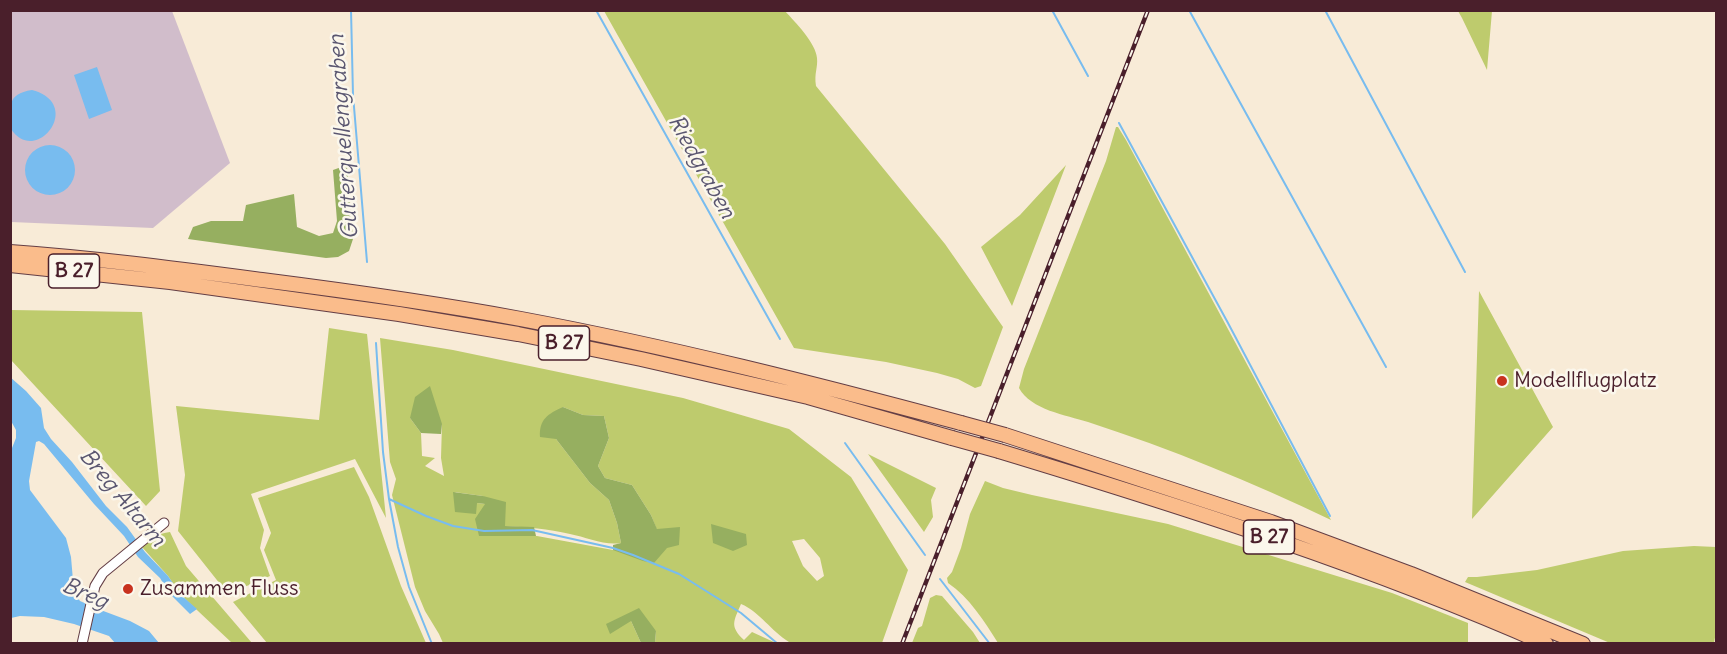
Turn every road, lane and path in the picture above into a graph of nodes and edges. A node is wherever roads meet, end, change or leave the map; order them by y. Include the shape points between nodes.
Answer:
1 (10, 252) edge
2 (10, 266) edge
3 (138, 271) junction
4 (170, 275) junction
5 (164, 523) dead end
6 (83, 640) edge
7 (1546, 644) edge
8 (1583, 644) edge

1 - 3 highway, B 27 via 94,258
2 - 3 highway, B 27
3 - 4 highway, B 27
4 - 7 highway, B 27, bridge via 518,334 808,397 999,451 1265,535
4 - 8 highway, B 27, bridge via 347,291 521,319 811,383 1005,435 1141,478 1411,574
5 - 6 street via 103,573 91,598

